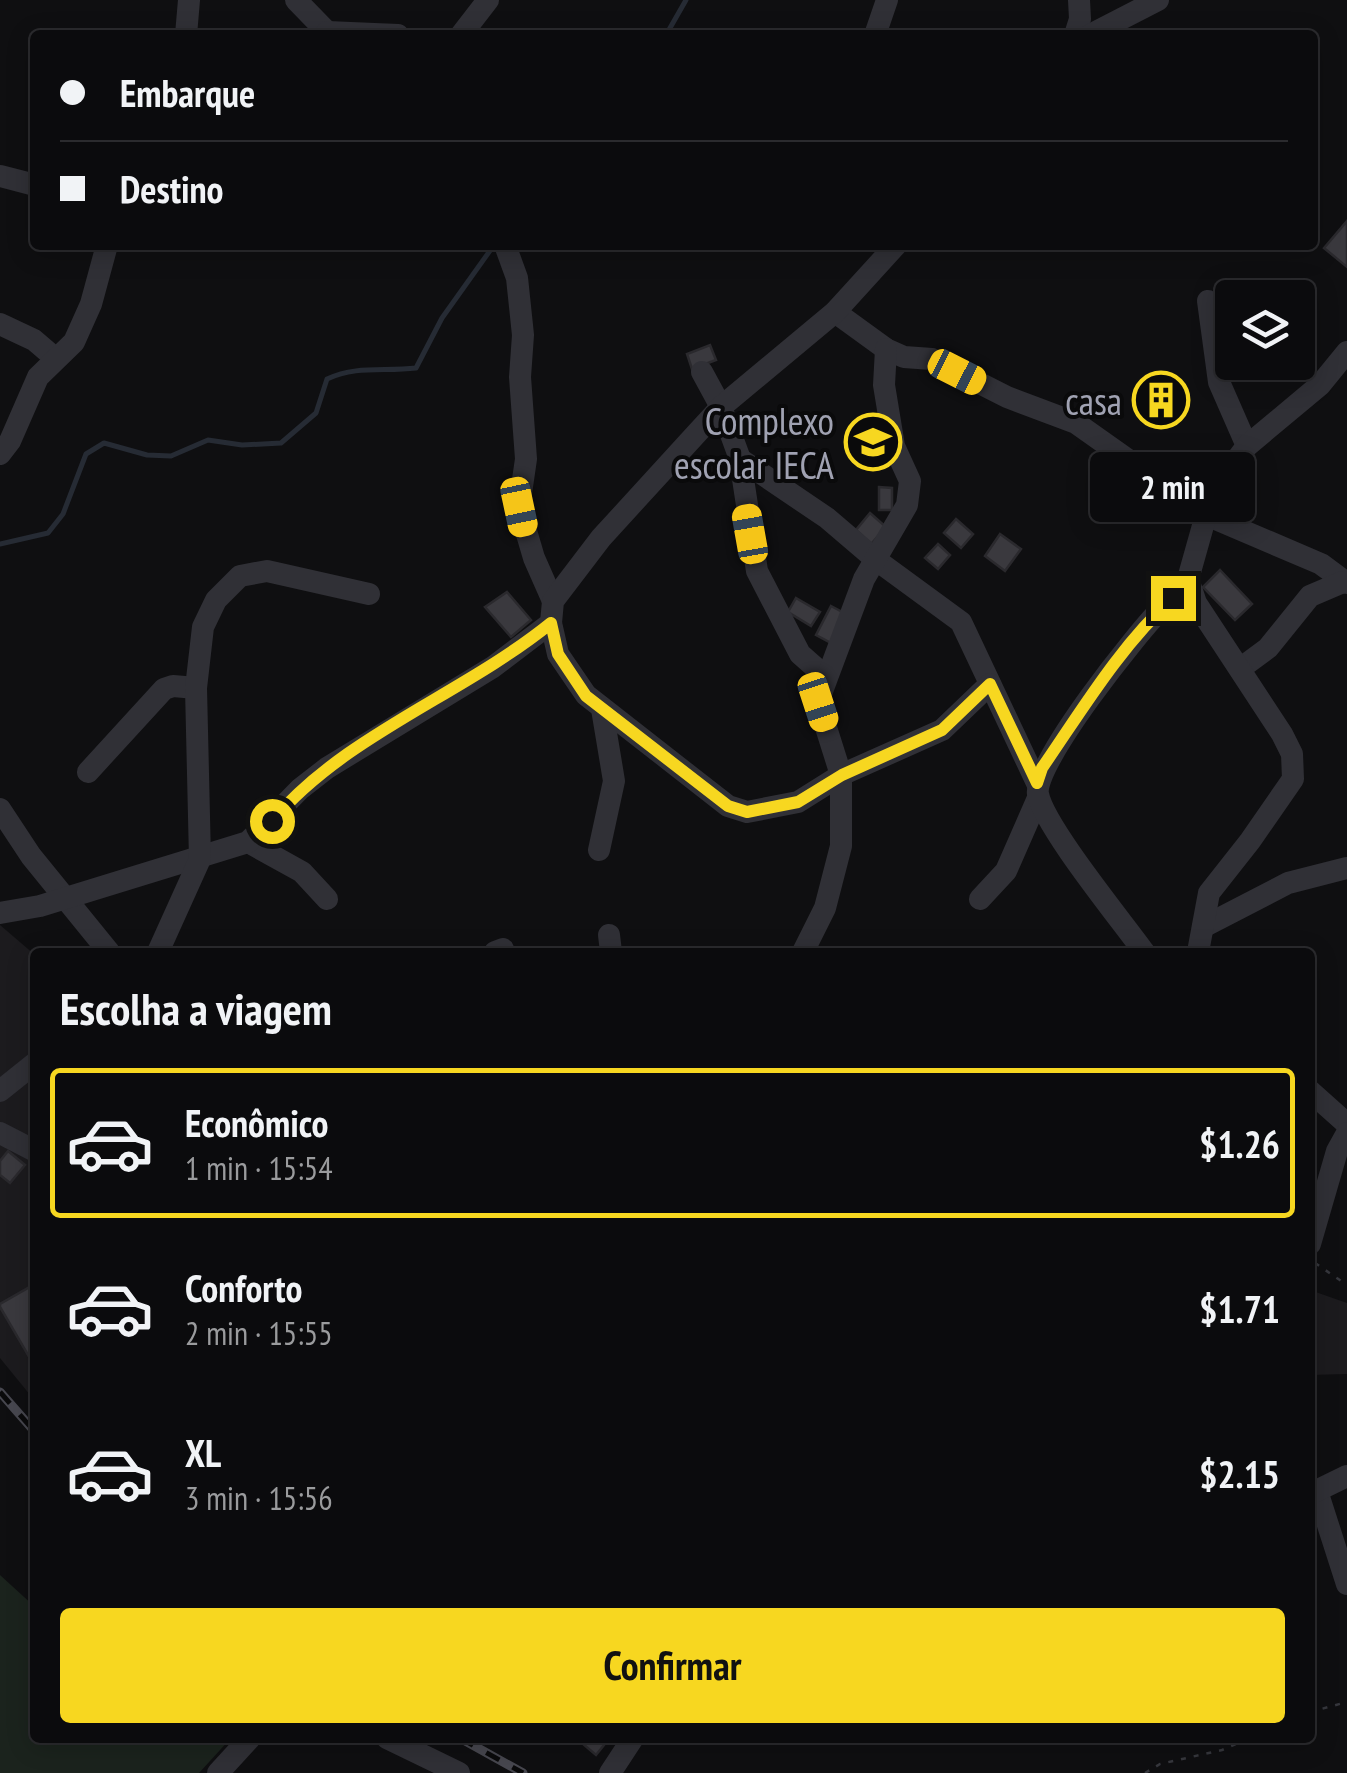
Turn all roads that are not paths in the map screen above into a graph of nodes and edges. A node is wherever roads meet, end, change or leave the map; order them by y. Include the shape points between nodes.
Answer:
1 (189, 0) edge
2 (296, 0) edge
3 (488, 0) edge
4 (887, 0) edge
5 (1080, 0) edge
6 (1158, 0) edge
7 (186, 30) edge
8 (324, 30) edge
9 (465, 30) edge
10 (877, 30) edge
11 (1077, 30) edge
12 (1100, 30) edge
13 (0, 176) edge
14 (30, 185) edge
15 (106, 250) edge
16 (508, 250) edge
17 (891, 250) edge
18 (1208, 301) dead end
19 (835, 312) junction
20 (0, 324) edge
21 (886, 349) junction
22 (1347, 352) edge
23 (55, 358) junction
24 (702, 372) dead end
25 (721, 407) junction
26 (1247, 446) junction
27 (0, 454) edge
28 (740, 459) junction
29 (1206, 515) junction
30 (875, 559) junction
31 (1345, 582) edge
32 (1190, 589) junction
33 (369, 594) dead end
34 (552, 612) junction
35 (1241, 668) junction
36 (826, 678) junction
37 (990, 684) junction
38 (196, 688) junction
39 (602, 709) junction
40 (88, 772) dead end
41 (842, 775) junction
42 (1038, 791) junction
43 (0, 809) edge
44 (248, 842) junction
45 (599, 850) dead end
46 (200, 859) junction
47 (1347, 868) edge
48 (64, 896) junction
49 (327, 899) dead end
50 (980, 900) dead end
51 (0, 913) edge
52 (1203, 927) junction
53 (106, 948) edge
54 (160, 948) edge
55 (805, 948) edge
56 (1141, 948) edge
57 (1199, 948) edge
58 (30, 1067) edge
59 (0, 1091) edge
60 (1315, 1096) edge
61 (1347, 1124) edge
62 (0, 1133) edge
63 (1347, 1133) edge
64 (30, 1148) edge
65 (1315, 1227) edge
66 (1347, 1476) edge
67 (1315, 1492) edge
68 (1315, 1495) edge
69 (1347, 1584) edge
70 (245, 1743) edge
71 (397, 1743) edge
72 (630, 1743) edge
73 (218, 1773) edge
74 (459, 1773) edge
75 (610, 1773) edge

1 - 7 street
2 - 8 street
3 - 9 street
4 - 10 street
5 - 11 street
6 - 12 street
13 - 14 street
15 - 23 street via 74,342
16 - 34 street via 523,335 526,459 519,507
17 - 19 street
18 - 26 street via 1219,382
19 - 21 street
19 - 25 street
20 - 23 street
21 - 29 street via 932,359 1076,423
21 - 30 street via 894,446 910,480 907,506
22 - 26 street via 1320,385
23 - 27 street
24 - 25 street
25 - 28 street
25 - 34 street via 601,538
26 - 29 street
28 - 30 street
28 - 36 street via 757,571 800,654
29 - 31 street via 1321,564
29 - 32 street
30 - 36 street
30 - 37 street via 961,622
31 - 35 street via 1310,596 1268,648
32 - 35 street
32 - 42 street via 1136,637 1042,768
33 - 38 street via 268,571 240,576 216,600 203,626
34 - 39 street via 558,654
34 - 44 street via 493,667 300,789
35 - 52 street via 1294,767 1250,842 1209,893
36 - 41 street via 818,702
37 - 41 street via 942,730
37 - 42 street
38 - 40 street via 164,689
38 - 46 street
39 - 41 street via 728,806 747,812 798,802
39 - 45 street via 614,781
41 - 55 street via 840,846 825,908
42 - 50 street via 1006,871
42 - 56 street via 1062,838
43 - 48 street
44 - 46 street
44 - 49 street via 302,872
46 - 48 street
46 - 54 street
47 - 52 street via 1288,883
48 - 51 street
48 - 53 street
52 - 57 street
58 - 59 street
60 - 61 street
62 - 64 street
63 - 65 street
66 - 67 street
68 - 69 street
70 - 73 street
71 - 74 street
72 - 75 street

